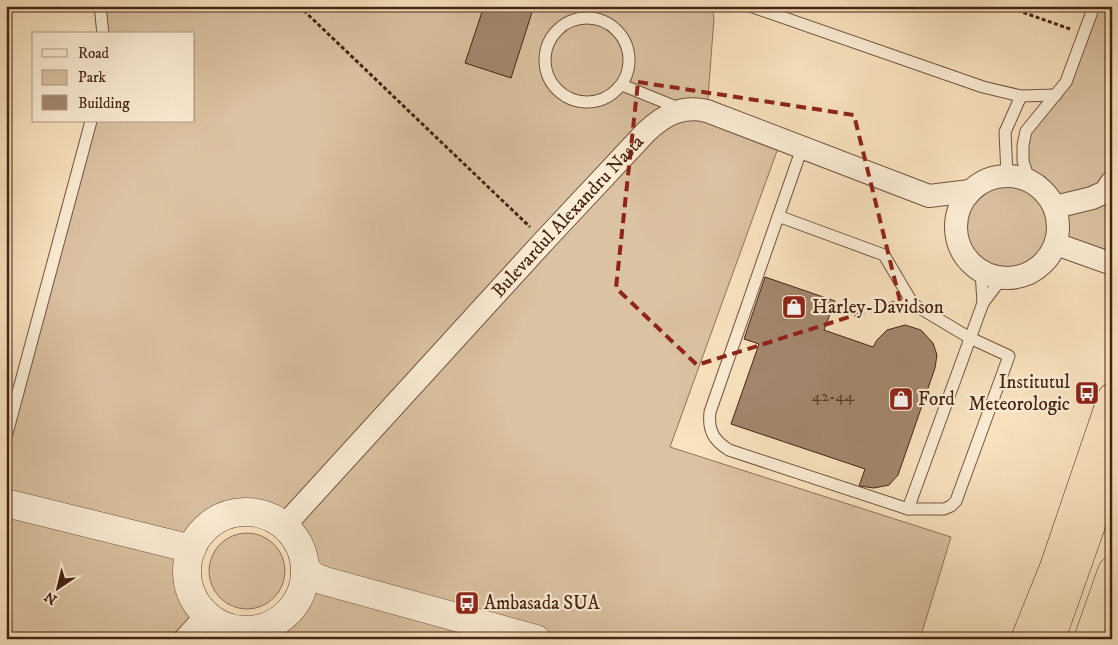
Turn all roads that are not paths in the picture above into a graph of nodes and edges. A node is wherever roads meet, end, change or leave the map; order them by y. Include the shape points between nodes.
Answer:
1 (100, 6) edge
2 (750, 6) edge
3 (1094, 6) edge
4 (103, 32) edge
5 (622, 85) junction
6 (1056, 95) junction
7 (1021, 96) junction
8 (681, 109) junction
9 (91, 122) edge
10 (802, 148) junction
11 (1007, 175) junction
12 (1029, 180) junction
13 (1112, 182) edge
14 (970, 191) junction
15 (929, 196) junction
16 (1055, 207) junction
17 (778, 216) junction
18 (956, 231) junction
19 (1056, 244) junction
20 (1112, 264) edge
21 (981, 271) junction
22 (1002, 278) junction
23 (983, 303) junction
24 (970, 338) junction
25 (1112, 397) edge
26 (11, 398) edge
27 (6, 438) edge
28 (1112, 466) edge
29 (6, 503) edge
30 (908, 509) junction
31 (284, 526) junction
32 (192, 549) junction
33 (305, 568) junction
34 (1112, 571) edge
35 (297, 601) junction
36 (207, 615) junction
37 (259, 634) edge
38 (185, 639) edge
39 (468, 639) edge
40 (536, 639) edge
41 (1025, 639) edge
42 (1051, 639) edge
43 (1088, 639) edge

1 - 4 lane
2 - 7 lane via 982,88
3 - 6 lane via 1066,82
5 - 5 lane via 630,59 621,34 611,25 599,19 572,20 551,37 545,50 545,65 557,91 584,103 599,102
5 - 8 lane
6 - 7 lane
6 - 12 lane via 1026,131 1023,161
7 - 11 lane via 1005,132
8 - 10 street via 707,111
8 - 31 street, Bulevardul Alexandru Nasta via 658,121 646,132
9 - 26 lane
10 - 15 street
10 - 17 lane
11 - 12 street
11 - 14 street via 982,182
12 - 16 street via 1046,192
13 - 16 street via 1105,192 1092,198
14 - 15 street
14 - 18 street via 957,214
15 - 18 street
16 - 19 street via 1059,231
17 - 24 lane via 884,255 913,304
17 - 30 lane via 710,412 708,423 711,433 719,444 729,450
18 - 21 street via 962,251
19 - 20 street
19 - 22 street via 1041,266 1026,275
21 - 22 street
21 - 23 lane
22 - 23 lane
23 - 24 lane
24 - 30 lane
24 - 30 lane via 1009,356 956,501 944,509
25 - 41 highway via 1054,566
26 - 27 lane
28 - 42 highway
29 - 32 street
31 - 32 street via 264,515 247,512 230,515 212,524
31 - 33 street via 297,541
32 - 36 street via 188,577 193,596
33 - 35 street
33 - 40 street via 314,577 325,581
34 - 43 highway
35 - 37 street via 284,617
35 - 39 street via 310,598 324,600
36 - 37 street via 224,626
36 - 38 street

